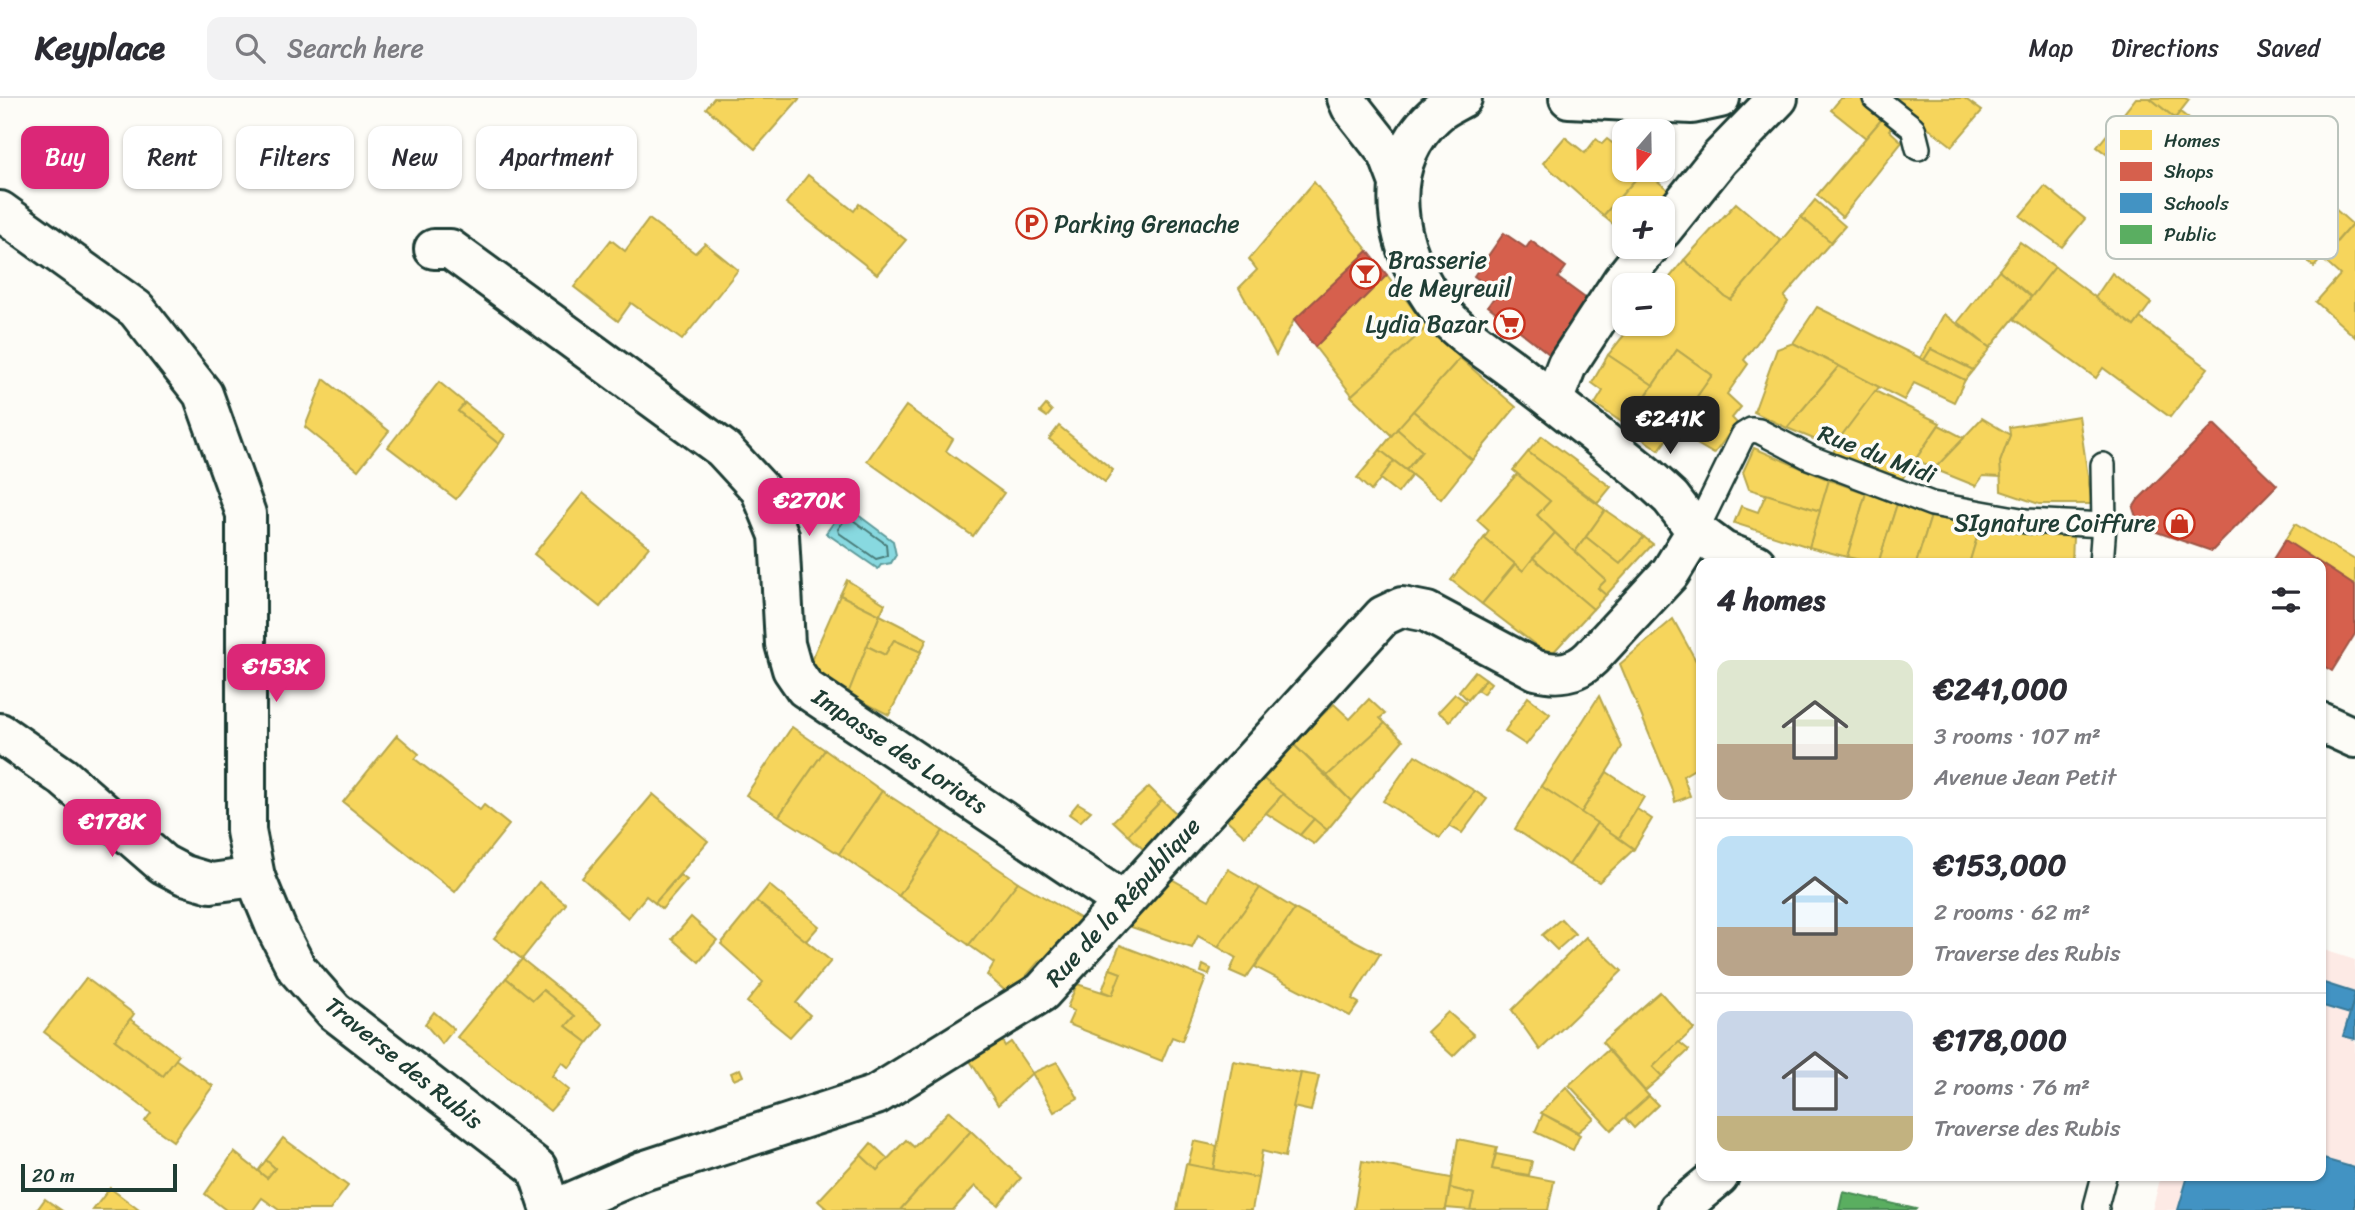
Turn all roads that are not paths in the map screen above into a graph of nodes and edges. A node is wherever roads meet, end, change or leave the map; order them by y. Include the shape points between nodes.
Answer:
1 (1347, 98) edge
2 (1462, 98) edge
3 (1569, 98) edge
4 (1778, 98) edge
5 (1875, 98) edge
6 (1706, 101) edge
7 (1918, 148) dead end
8 (1719, 159) junction
9 (1399, 183) junction
10 (0, 211) edge
11 (1675, 214) edge
12 (434, 248) dead end
13 (1639, 259) edge
14 (1553, 401) junction
15 (2103, 465) dead end
16 (2104, 525) junction
17 (1696, 531) junction
18 (1741, 558) edge
19 (2101, 558) edge
20 (2326, 725) edge
21 (0, 733) edge
22 (2355, 738) edge
23 (255, 877) junction
24 (1122, 901) junction
25 (1713, 1181) edge
26 (2102, 1181) edge
27 (552, 1210) edge
28 (1678, 1210) edge
29 (2097, 1210) edge

1 - 9 street via 1388,154
2 - 9 street via 1435,115 1416,138
3 - 6 street
4 - 8 street
5 - 7 lane via 1913,128
6 - 8 street via 1706,114 1721,140
8 - 11 street
9 - 14 street via 1406,250 1423,286 1451,322
10 - 23 street, Traverse des Rubis via 136,309 203,394 246,514 246,831
12 - 24 street, Impasse des Loriots via 450,249 723,449 760,489 779,535 785,644 792,669 805,688
13 - 14 street via 1567,365
14 - 17 street via 1671,498
15 - 16 lane
16 - 17 lane, Rue du Midi via 2026,521 1932,504 1751,430 1743,435
16 - 19 lane
17 - 18 street
17 - 24 street, Rue de la République via 1670,573 1583,666 1569,672 1536,670 1427,612 1402,607 1383,616
20 - 22 street
21 - 23 street via 62,777 163,864 211,883
23 - 27 street, Traverse des Rubis via 297,969 334,1011 537,1168
24 - 27 street, Rue de la République via 1042,992 876,1095 643,1171
25 - 28 street
26 - 29 lane

